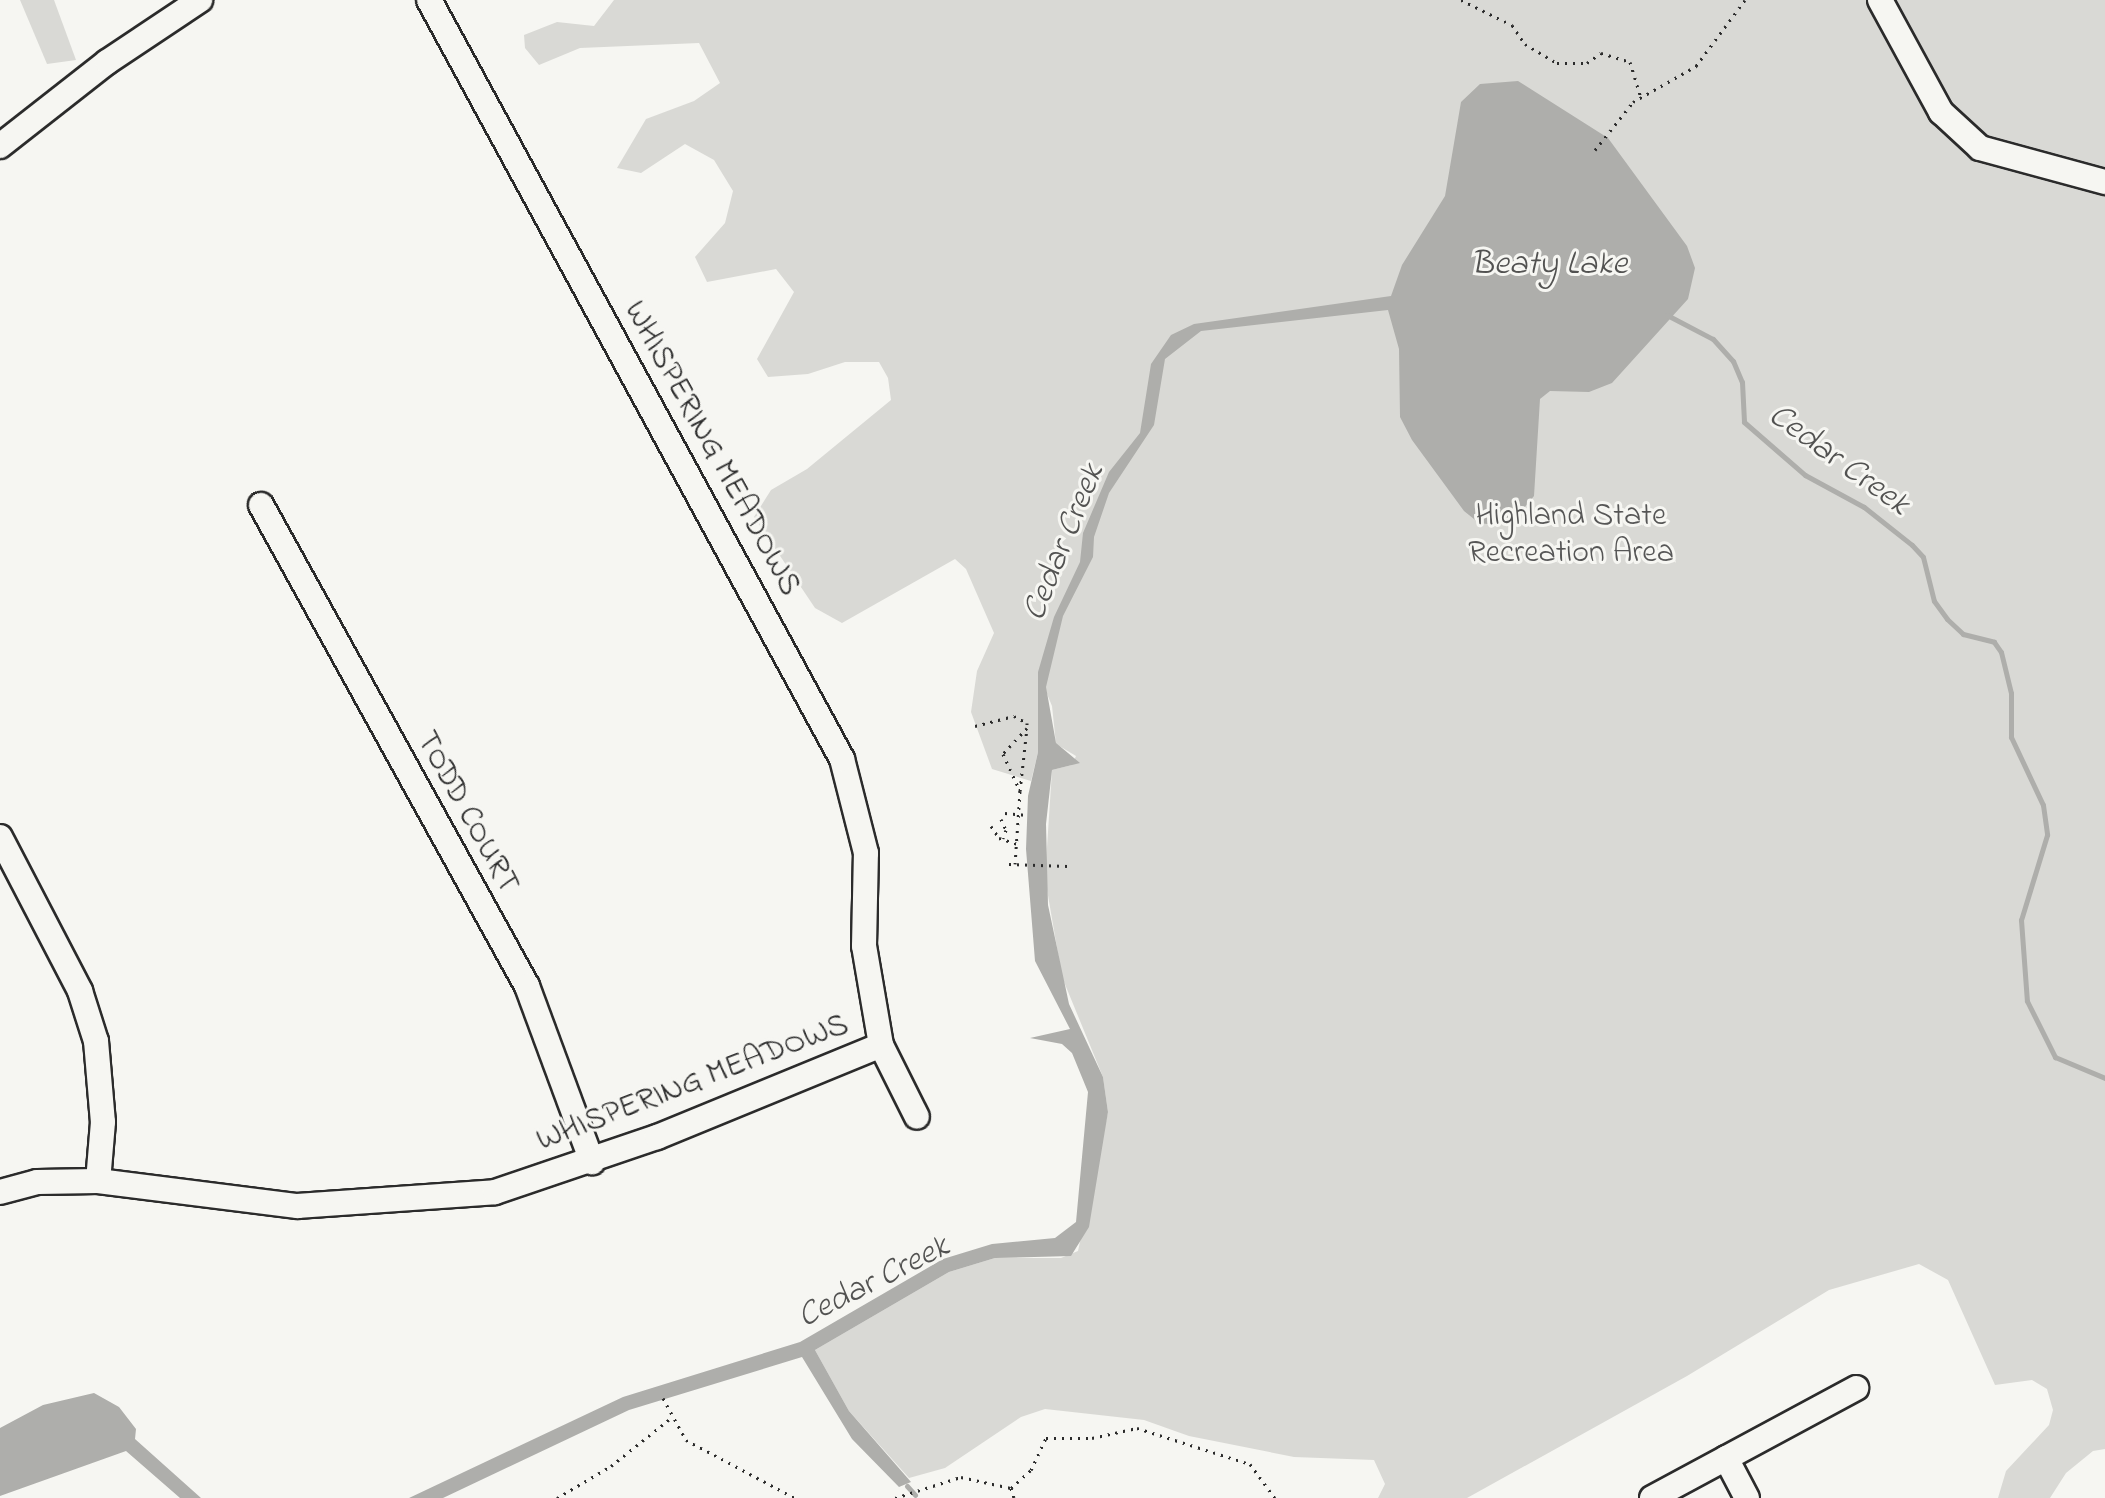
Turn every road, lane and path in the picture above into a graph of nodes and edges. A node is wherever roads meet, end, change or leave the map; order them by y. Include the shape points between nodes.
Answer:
1 (200, 0) edge
2 (429, 0) edge
3 (1461, 0) edge
4 (1745, 0) edge
5 (1880, 0) edge
6 (1641, 97) junction
7 (0, 146) edge
8 (1595, 150) dead end
9 (2105, 182) edge
10 (261, 505) dead end
11 (975, 726) dead end
12 (1027, 728) junction
13 (1020, 791) junction
14 (1005, 813) dead end
15 (1019, 814) junction
16 (1028, 815) dead end
17 (1001, 819) dead end
18 (991, 826) dead end
19 (0, 837) edge
20 (1003, 838) junction
21 (1017, 844) junction
22 (1009, 864) dead end
23 (1018, 864) junction
24 (1068, 866) dead end
25 (881, 1045) junction
26 (917, 1117) dead end
27 (592, 1162) junction
28 (98, 1181) junction
29 (0, 1192) edge
30 (1856, 1388) dead end
31 (663, 1398) dead end
32 (671, 1418) junction
33 (1726, 1458) junction
34 (1011, 1488) junction
35 (557, 1498) edge
36 (795, 1498) edge
37 (895, 1498) edge
38 (1014, 1498) edge
39 (1275, 1498) edge
40 (1652, 1498) edge
41 (1747, 1498) edge

1 - 7 street via 107,62
2 - 25 street, WHISPERING MEADOWS via 842,759 866,853 864,946
3 - 6 path via 1512,25 1525,44 1557,63 1587,63 1601,53 1630,62
4 - 6 path via 1696,66
5 - 9 street via 1941,112 1980,148
6 - 8 path via 1622,111
10 - 27 street, TODD COURT via 527,986
11 - 12 path via 1014,716 1023,717
12 - 13 path
12 - 13 path via 1003,754
13 - 15 path
14 - 15 path
15 - 16 path
15 - 21 path
17 - 20 path
18 - 20 path
19 - 28 street via 80,991 96,1041 103,1122
20 - 21 path
21 - 23 path
22 - 23 path
23 - 24 path
25 - 26 street
25 - 27 street, WHISPERING MEADOWS
27 - 28 street, WHISPERING MEADOWS via 495,1192 297,1206
28 - 29 street, WHISPERING MEADOWS via 37,1182
30 - 33 street
31 - 32 path
32 - 35 path via 611,1466
32 - 36 path via 686,1440 706,1453
33 - 40 street
33 - 41 street
34 - 37 path via 961,1477
34 - 38 path
34 - 39 path via 1031,1470 1046,1438 1092,1438 1137,1428 1250,1464

